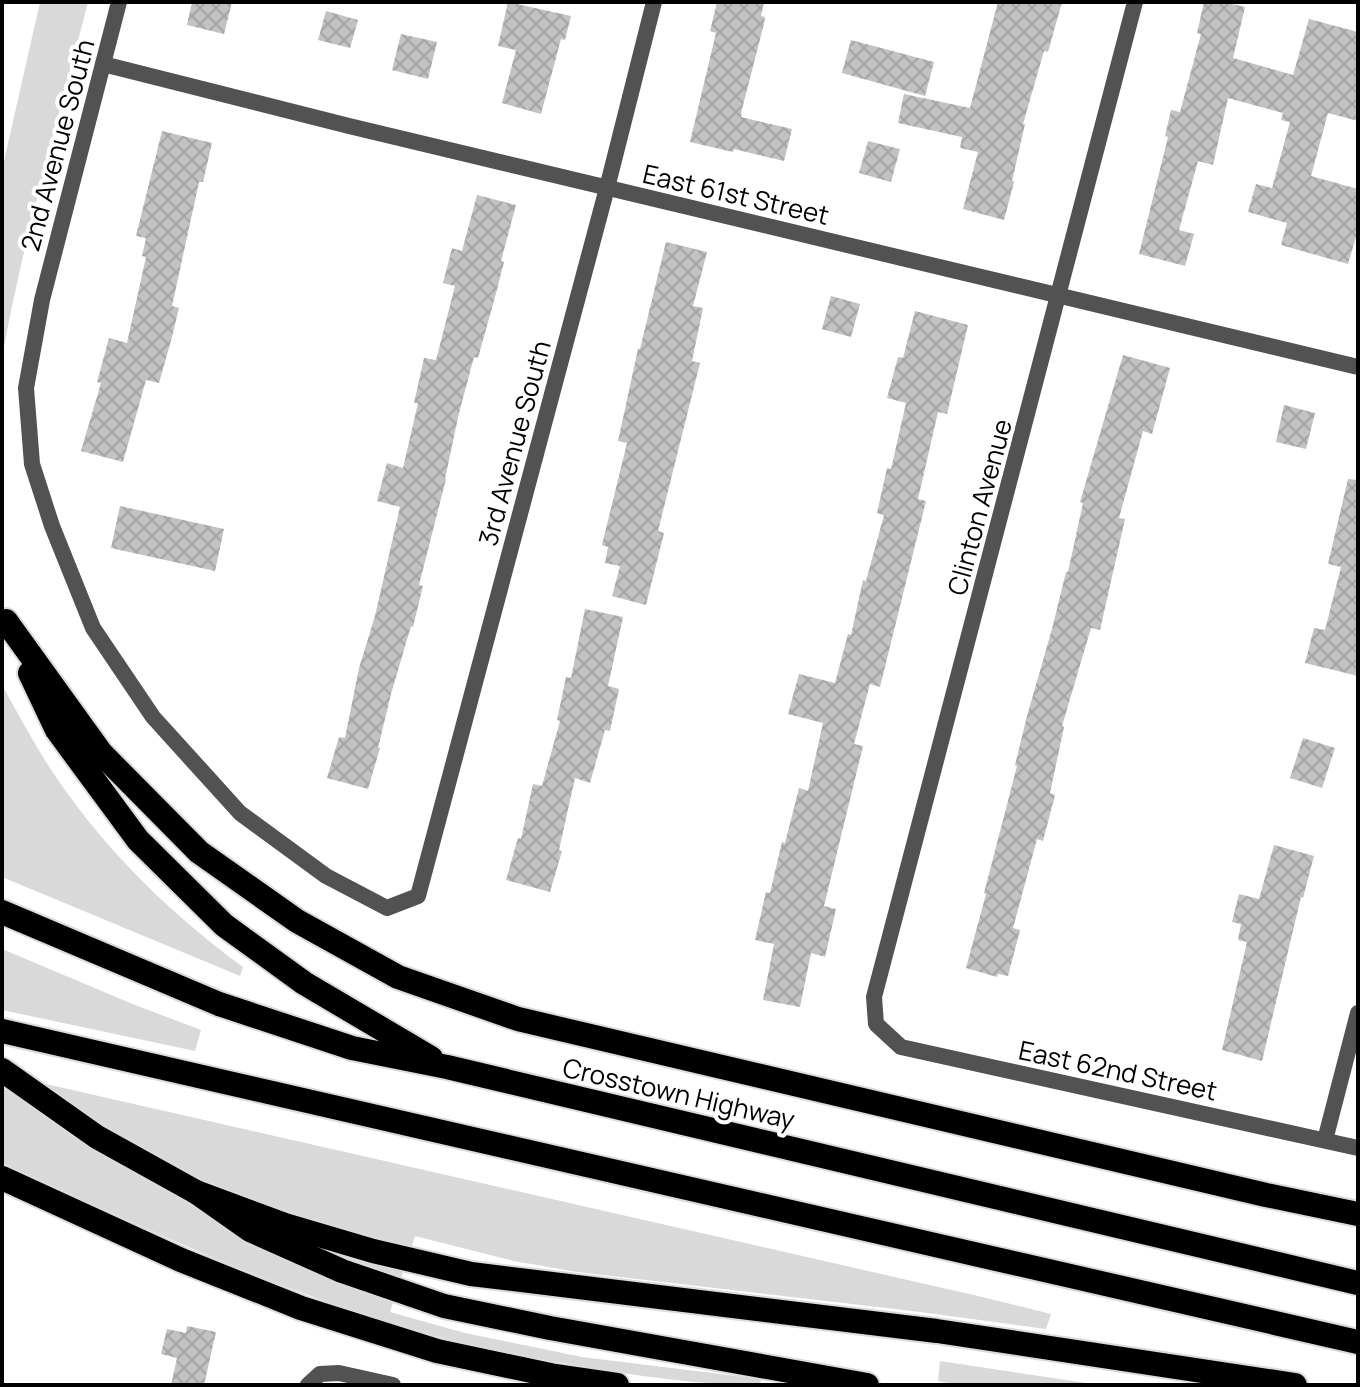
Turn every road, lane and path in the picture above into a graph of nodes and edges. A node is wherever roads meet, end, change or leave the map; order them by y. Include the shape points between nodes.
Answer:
1 (119, 2) edge
2 (654, 2) edge
3 (1135, 2) edge
4 (103, 64) junction
5 (607, 188) junction
6 (1059, 296) junction
7 (1358, 367) edge
8 (4, 614) edge
9 (418, 896) joint
10 (2, 912) edge
11 (1358, 1013) edge
12 (876, 1024) joint
13 (2, 1031) edge
14 (447, 1067) junction
15 (2, 1070) edge
16 (1325, 1140) junction
17 (1358, 1148) edge
18 (2, 1178) edge
19 (196, 1192) junction
20 (1358, 1214) edge
21 (1358, 1283) edge
22 (1358, 1342) edge
23 (314, 1380) edge
24 (393, 1385) edge
25 (617, 1385) edge
26 (867, 1385) edge
27 (1295, 1385) edge

1 - 4 street, 2nd Avenue South
2 - 5 street, 3rd Avenue South
3 - 6 street, Clinton Avenue
4 - 5 street, East 61st Street
4 - 9 street, 2nd Avenue South via 42,300 26,388 32,464 52,526 93,628 153,717 240,813 326,876 387,908
5 - 6 street, East 61st Street
5 - 9 street, 3rd Avenue South
6 - 7 street, East 61st Street
6 - 12 street, Clinton Avenue via 874,997
8 - 14 highway via 57,730 138,840 224,925 258,950
8 - 20 highway via 101,753 199,852 297,921 398,977 518,1019
10 - 14 highway, Crosstown Highway via 219,1004 352,1048
11 - 16 street
12 - 16 street, East 62nd Street via 901,1047
13 - 22 highway
14 - 21 highway, Crosstown Highway
15 - 19 highway via 97,1137
16 - 17 street, East 62nd Street
18 - 25 highway via 301,1308 437,1351
19 - 26 highway via 250,1230 342,1271 444,1306
19 - 27 highway via 285,1225 471,1274 937,1331
23 - 24 street via 339,1373

